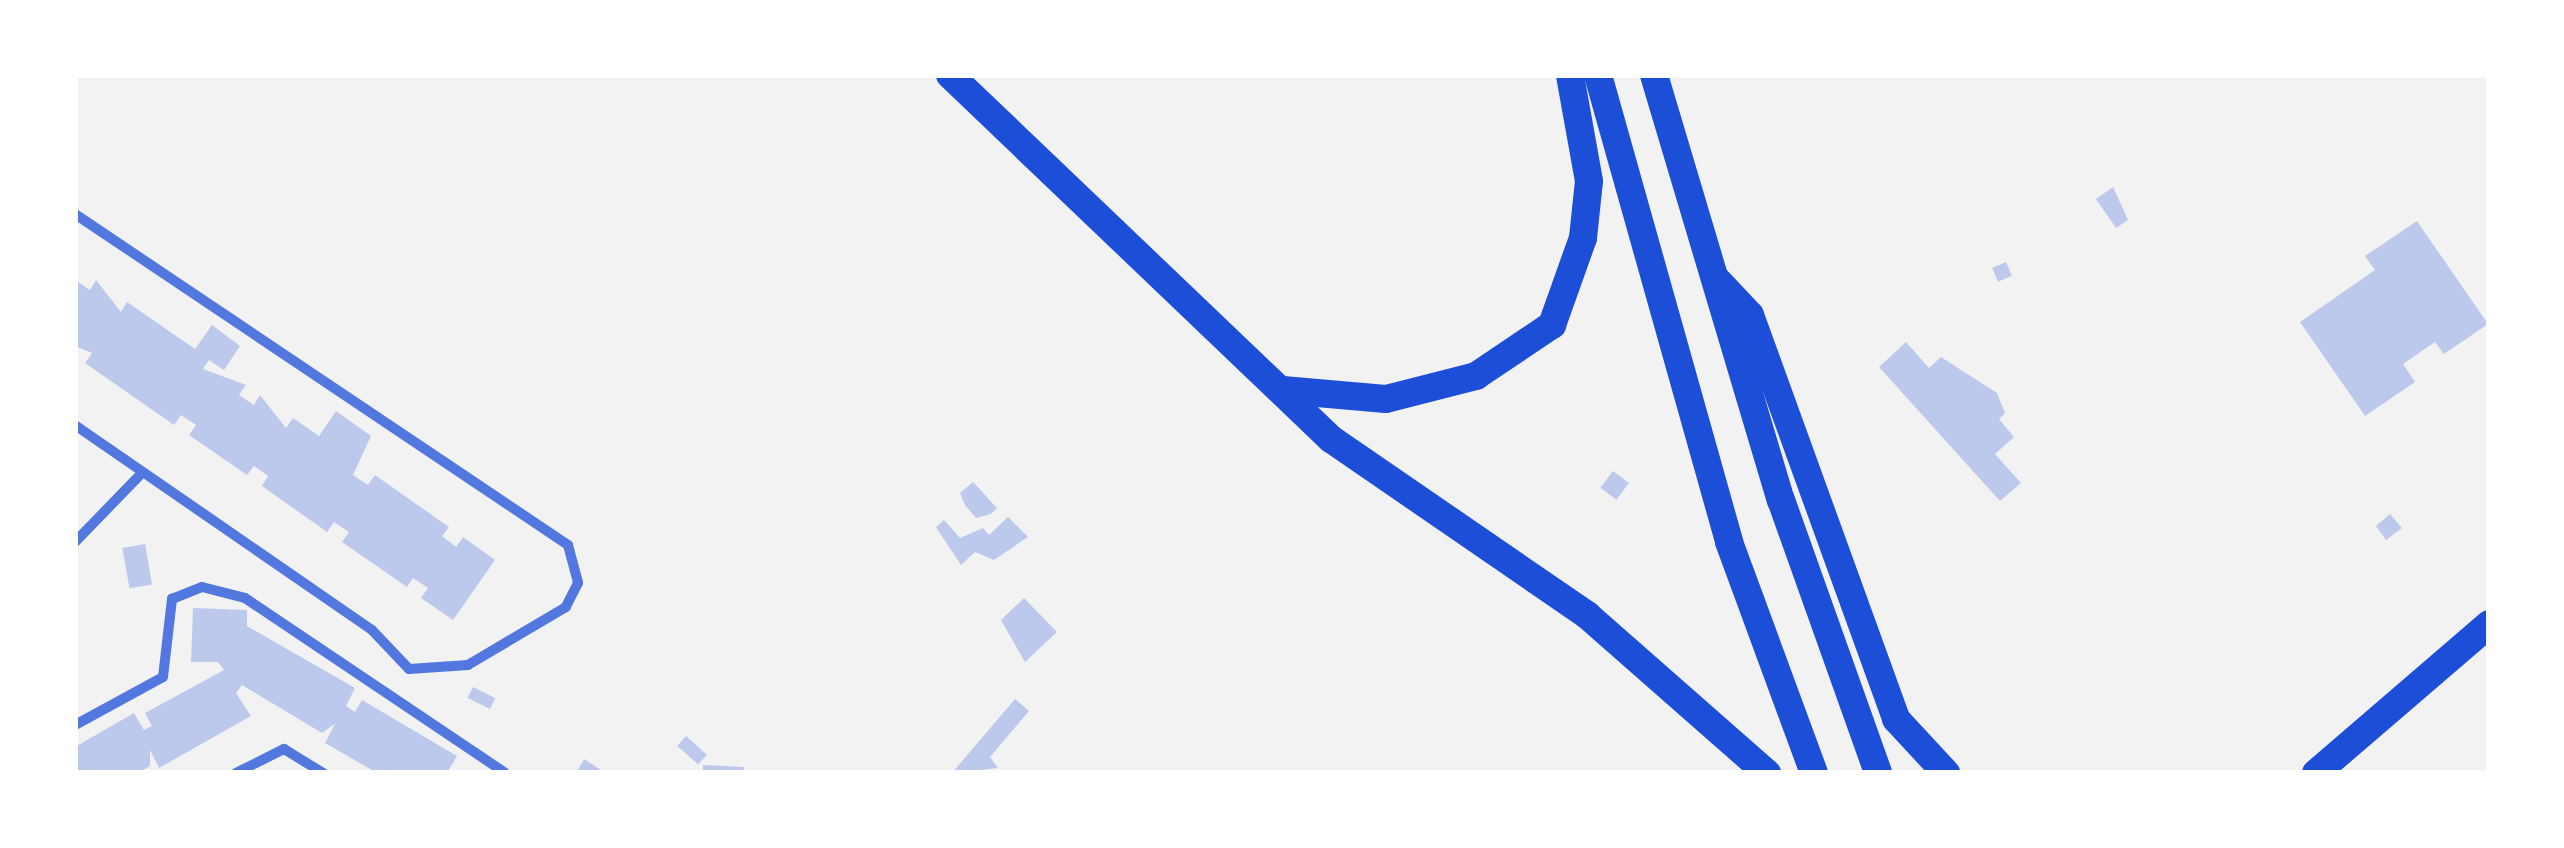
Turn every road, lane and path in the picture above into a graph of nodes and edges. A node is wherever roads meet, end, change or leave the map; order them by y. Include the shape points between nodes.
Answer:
1 (950, 75) edge
2 (1570, 75) edge
3 (1598, 75) edge
4 (1654, 75) edge
5 (75, 214) edge
6 (1714, 278) junction
7 (1282, 390) junction
8 (75, 426) edge
9 (140, 476) junction
10 (75, 542) edge
11 (2489, 624) edge
12 (75, 725) edge
13 (236, 773) edge
14 (323, 773) edge
15 (505, 773) edge
16 (1767, 773) edge
17 (1814, 773) edge
18 (1878, 773) edge
19 (1946, 773) edge
20 (2316, 773) edge

1 - 7 highway
2 - 7 highway via 1589,180 1583,238 1552,325 1476,376 1386,399
3 - 17 highway via 1728,542
4 - 6 highway
5 - 9 street via 568,544 578,583 566,607 468,665 409,669 372,630
6 - 18 highway
6 - 19 highway via 1750,315 1896,719
7 - 16 highway via 1330,440 1587,615
8 - 9 street
9 - 10 street
11 - 20 highway
12 - 15 street via 162,677 172,599 202,587 244,598
13 - 14 street via 284,750

